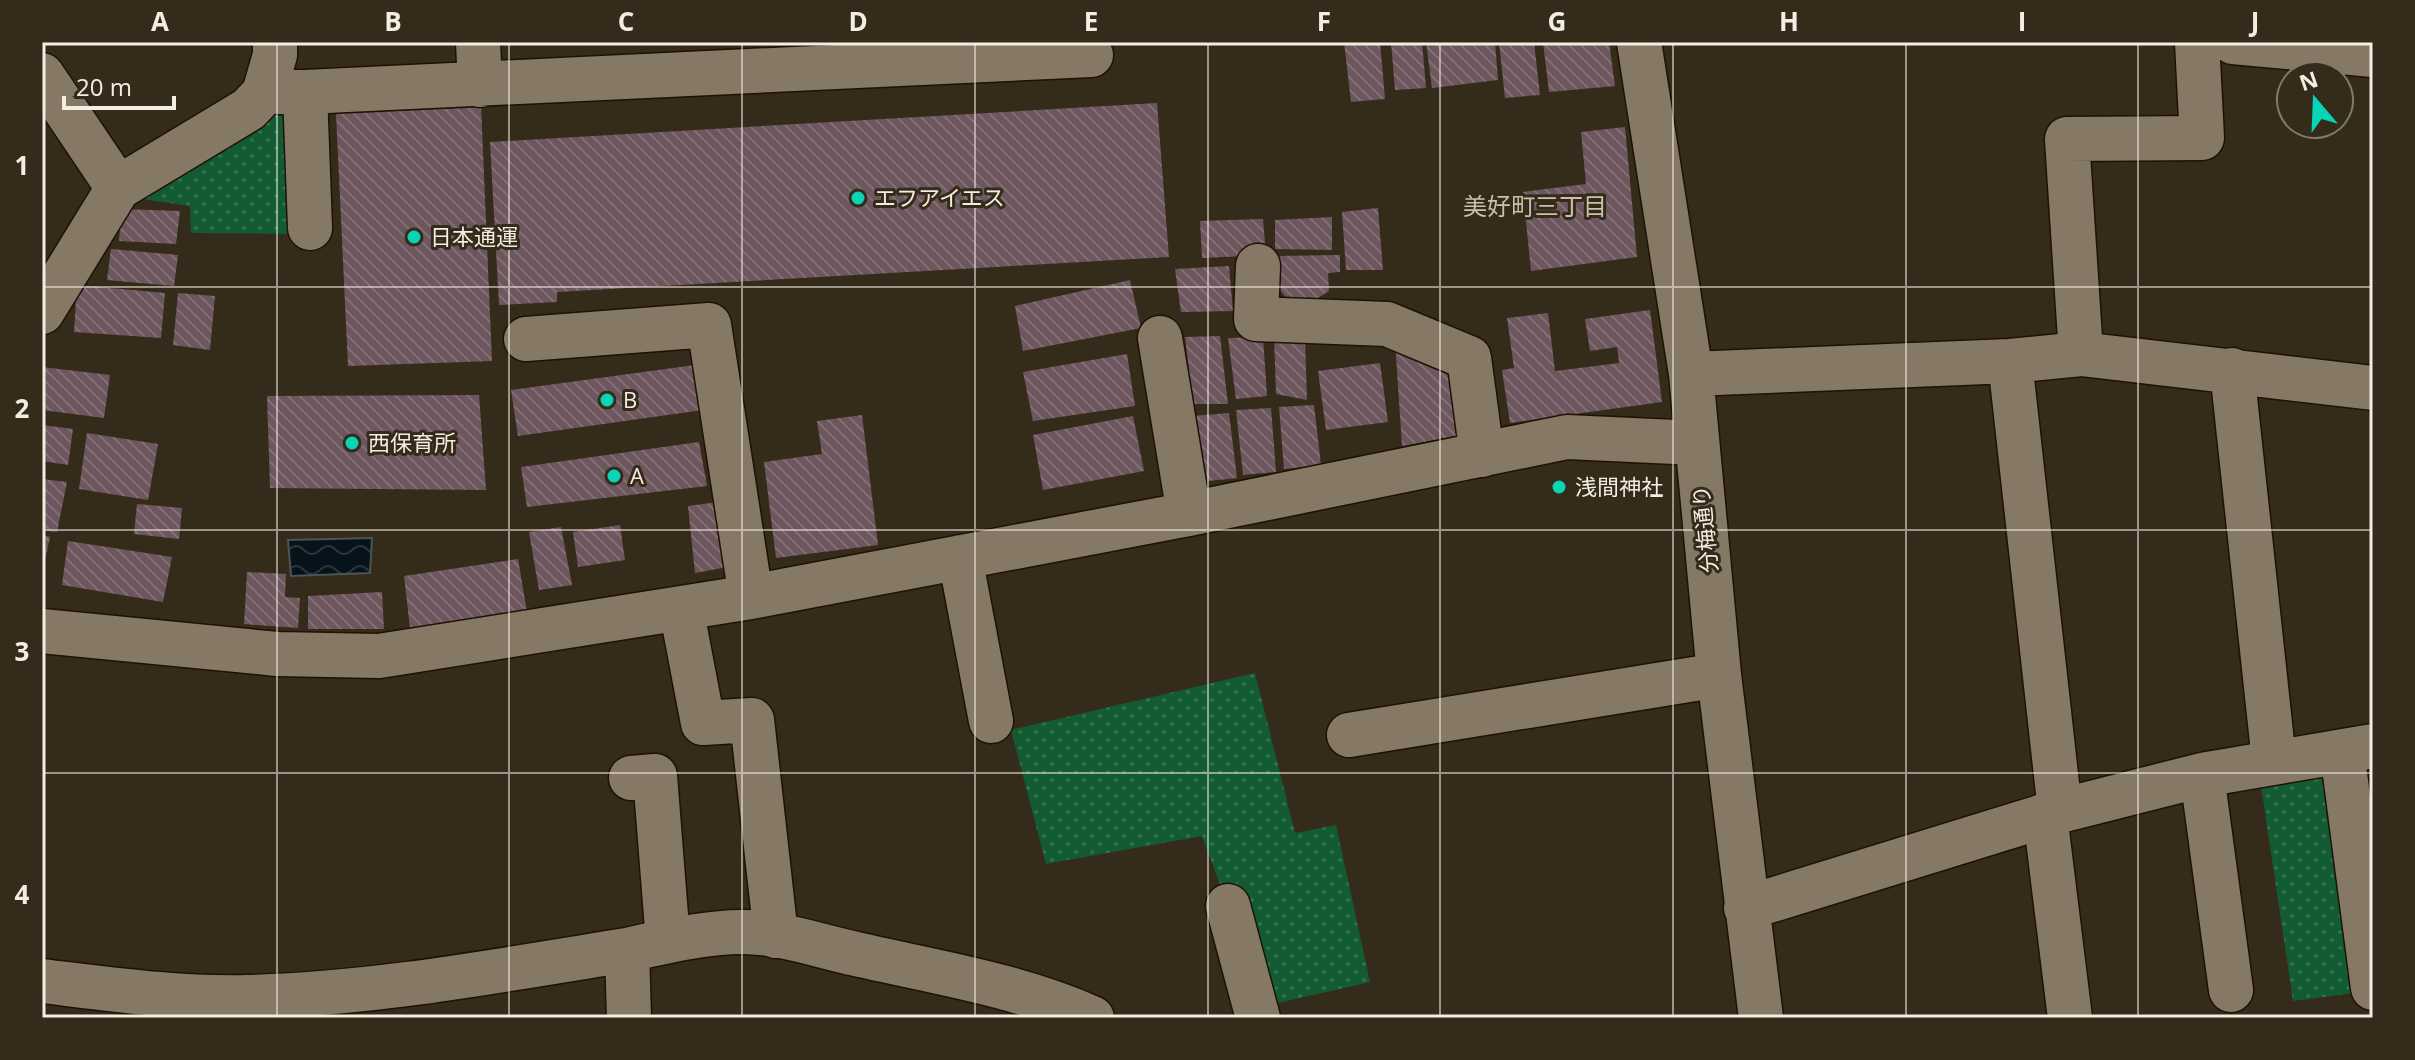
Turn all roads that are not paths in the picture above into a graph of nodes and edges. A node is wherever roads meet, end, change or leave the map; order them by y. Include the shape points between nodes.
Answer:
1 (275, 42) edge
2 (478, 42) edge
3 (1639, 42) edge
4 (2197, 42) edge
5 (2233, 42) edge
6 (1091, 55) dead end
7 (2373, 55) edge
8 (42, 75) edge
9 (480, 85) junction
10 (284, 92) junction
11 (118, 188) junction
12 (310, 228) dead end
13 (1258, 266) dead end
14 (42, 312) edge
15 (1160, 338) dead end
16 (526, 339) dead end
17 (2081, 354) junction
18 (2010, 361) junction
19 (2232, 370) junction
20 (1691, 374) junction
21 (2373, 388) edge
22 (1697, 443) junction
23 (1482, 455) junction
24 (1189, 514) junction
25 (960, 557) junction
26 (751, 597) junction
27 (681, 608) junction
28 (42, 631) edge
29 (1719, 675) junction
30 (991, 721) dead end
31 (1349, 735) dead end
32 (2357, 748) edge
33 (2274, 761) junction
34 (2202, 775) junction
35 (631, 778) dead end
36 (2053, 813) junction
37 (1228, 906) dead end
38 (1746, 908) junction
39 (776, 936) junction
40 (648, 946) junction
41 (42, 981) edge
42 (2373, 988) edge
43 (2231, 990) dead end
44 (629, 1018) edge
45 (1092, 1018) edge
46 (1258, 1018) edge
47 (1761, 1018) edge
48 (2070, 1018) edge

1 - 10 street
2 - 9 street
3 - 20 street, 分梅通り
4 - 17 street via 2202,138 2067,133
5 - 7 street
6 - 9 street
8 - 11 street
9 - 10 street
10 - 11 street
10 - 12 street
11 - 14 street
13 - 23 street via 1256,319 1387,309 1469,358
15 - 24 street
16 - 26 street via 709,325
17 - 18 street
17 - 19 street
18 - 20 street
18 - 36 street
19 - 21 street
19 - 33 street
20 - 22 street, 分梅通り
22 - 23 street via 1567,437
22 - 29 street, 分梅通り
23 - 24 street
24 - 25 street
25 - 26 street
25 - 30 street
26 - 27 street
27 - 28 street via 379,656 277,654
27 - 39 street via 703,723 752,720
29 - 31 street
29 - 38 street, 分梅通り
32 - 33 street
32 - 42 street
33 - 34 street
34 - 36 street
34 - 43 street
35 - 40 street via 655,776
36 - 38 street
36 - 48 street
37 - 46 street
38 - 47 street, 分梅通り
39 - 40 street via 742,932
39 - 45 street via 969,979 1055,1002
40 - 41 street via 365,990 247,997 176,996
40 - 44 street

